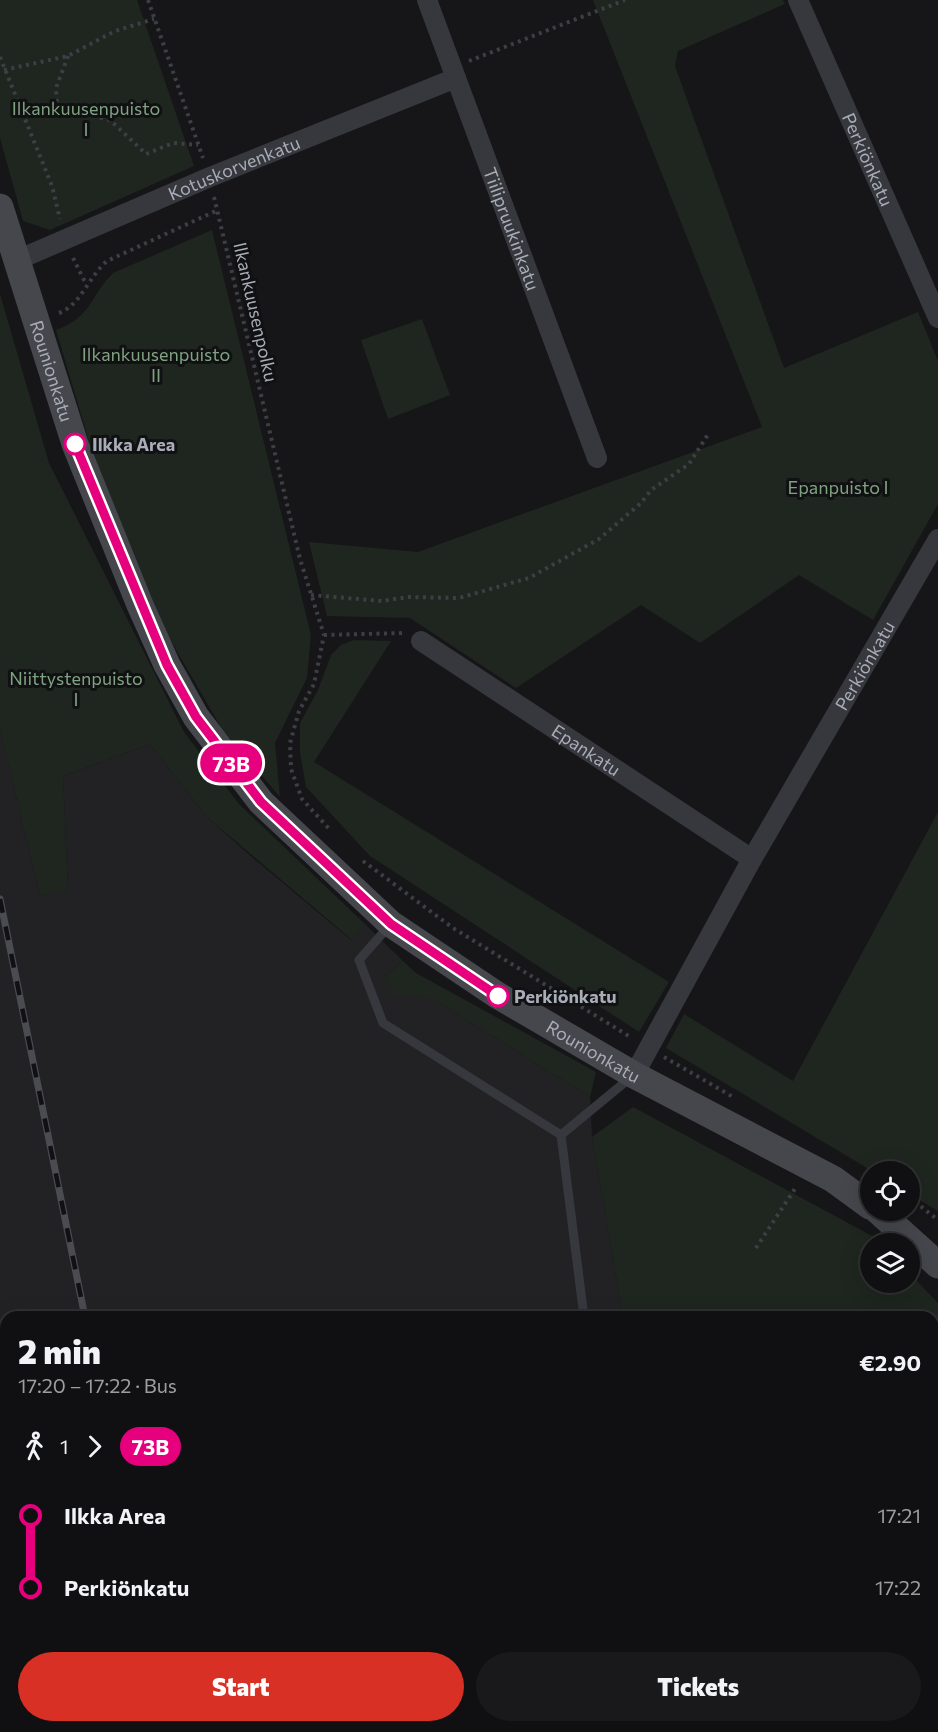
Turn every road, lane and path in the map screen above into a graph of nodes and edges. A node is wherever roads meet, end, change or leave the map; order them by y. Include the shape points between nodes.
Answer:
1 (148, 0) edge
2 (427, 0) edge
3 (625, 0) edge
4 (798, 0) edge
5 (154, 19) junction
6 (68, 56) junction
7 (0, 57) edge
8 (4, 70) junction
9 (454, 73) junction
10 (198, 145) junction
11 (210, 177) junction
12 (0, 207) edge
13 (218, 210) junction
14 (66, 239) junction
15 (15, 261) junction
16 (86, 284) junction
17 (938, 318) edge
18 (35, 320) junction
19 (709, 433) dead end
20 (597, 458) dead end
21 (938, 539) edge
22 (311, 595) junction
23 (324, 635) junction
24 (421, 641) joint
25 (333, 833) dead end
26 (358, 857) dead end
27 (752, 859) junction
28 (391, 924) junction
29 (648, 1048) junction
30 (634, 1075) junction
31 (736, 1098) dead end
32 (561, 1135) junction
33 (797, 1184) dead end
34 (860, 1199) edge
35 (920, 1206) edge
36 (938, 1220) edge
37 (889, 1221) edge
38 (756, 1248) dead end
39 (938, 1265) edge
40 (583, 1311) edge

1 - 5 path, Ilkankuusenpolku
2 - 9 street, Tiilipruukinkatu
3 - 9 path
4 - 17 street, Perkiönkatu
5 - 6 path via 115,31
5 - 10 path, Ilkankuusenpolku
6 - 8 path
6 - 10 path via 56,88 57,107 110,120 146,154 172,143
7 - 8 path
8 - 14 path via 52,186
9 - 11 street, Kotuskorvenkatu
9 - 20 street, Tiilipruukinkatu
10 - 11 path, Ilkankuusenpolku
11 - 13 path, Ilkankuusenpolku
11 - 14 street, Kotuskorvenkatu
12 - 15 main road, Rounionkatu
13 - 16 path via 107,261
13 - 22 path, Ilkankuusenpolku
14 - 15 street, Kotuskorvenkatu
14 - 16 path
15 - 18 main road, Rounionkatu
16 - 18 path via 66,311
18 - 28 main road, Rounionkatu via 75,444 127,573 167,665 196,717 261,802
19 - 22 path via 689,465 651,490 599,539 529,579 459,598 382,601
21 - 27 street, Perkiönkatu
22 - 23 path, Ilkankuusenpolku
23 - 24 path via 402,633
23 - 25 path via 314,684 299,711 290,743 291,769 302,800
24 - 27 street, Epankatu
26 - 29 path via 453,928
27 - 29 street, Perkiönkatu
28 - 30 main road, Rounionkatu via 497,995
28 - 32 lane via 359,960 383,1023
29 - 30 street, Perkiönkatu
29 - 31 path
30 - 32 lane
30 - 34 main road, Rounionkatu via 832,1179
32 - 40 lane
33 - 38 path
35 - 36 path
37 - 39 main road

